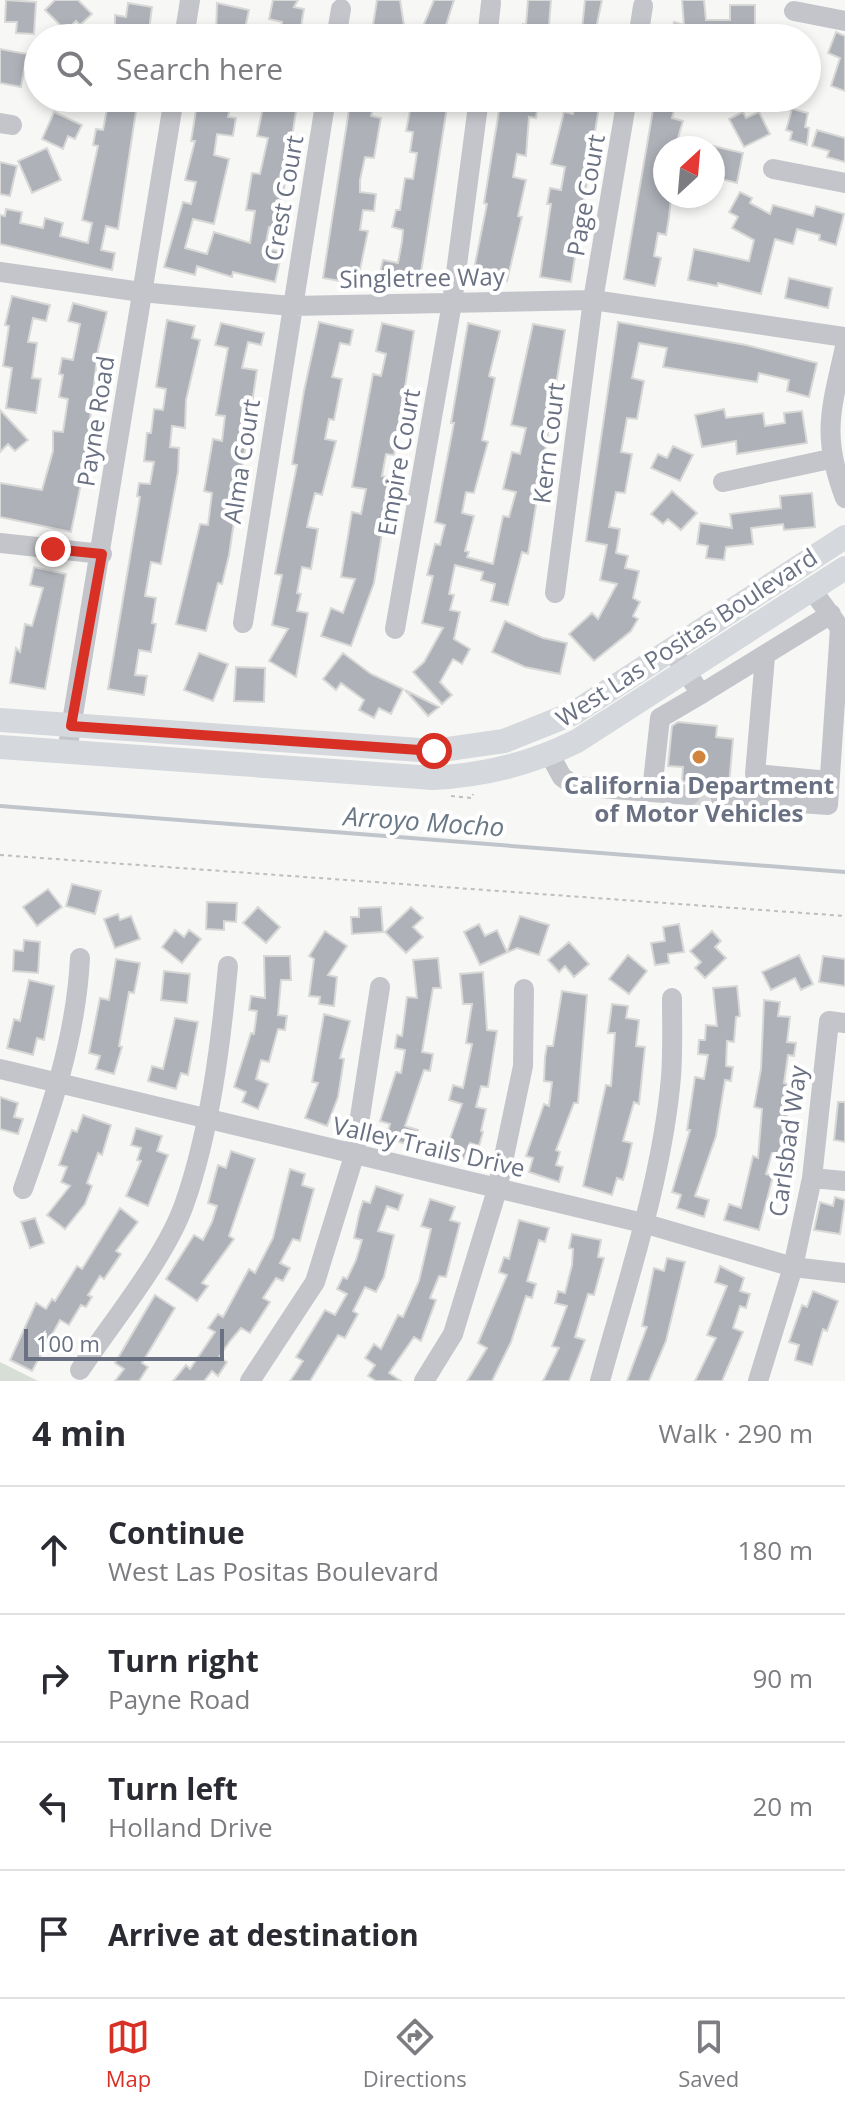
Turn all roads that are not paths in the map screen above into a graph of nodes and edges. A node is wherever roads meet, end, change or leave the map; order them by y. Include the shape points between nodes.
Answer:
1 (190, 0) edge
2 (491, 3) dead end
3 (643, 6) dead end
4 (341, 9) dead end
5 (794, 11) dead end
6 (845, 21) edge
7 (186, 24) edge
8 (338, 24) edge
9 (489, 24) edge
10 (640, 24) edge
11 (172, 112) edge
12 (324, 112) edge
13 (477, 112) edge
14 (625, 112) edge
15 (773, 169) dead end
16 (845, 183) edge
17 (0, 272) edge
18 (141, 292) junction
19 (593, 300) junction
20 (452, 303) junction
21 (291, 306) junction
22 (845, 337) edge
23 (844, 355) edge
24 (830, 459) junction
25 (723, 482) dead end
26 (845, 498) edge
27 (845, 537) edge
28 (0, 543) edge
29 (102, 554) junction
30 (845, 568) edge
31 (812, 590) junction
32 (555, 593) dead end
33 (831, 614) junction
34 (243, 623) dead end
35 (395, 629) dead end
36 (670, 649) junction
37 (765, 657) junction
38 (686, 671) junction
39 (701, 694) junction
40 (0, 720) edge
41 (71, 726) junction
42 (0, 747) edge
43 (67, 752) junction
44 (550, 755) junction
45 (829, 781) junction
46 (652, 791) junction
47 (690, 795) tunnel mouth
48 (720, 797) tunnel mouth
49 (80, 958) dead end
50 (228, 966) dead end
51 (380, 987) dead end
52 (524, 989) dead end
53 (672, 998) dead end
54 (837, 1022) edge
55 (0, 1069) edge
56 (61, 1082) junction
57 (206, 1118) junction
58 (354, 1156) junction
59 (812, 1178) junction
60 (845, 1181) edge
61 (23, 1189) dead end
62 (497, 1190) junction
63 (643, 1223) junction
64 (793, 1267) junction
65 (845, 1273) edge
66 (80, 1370) dead end
67 (250, 1381) edge
68 (424, 1381) edge
69 (600, 1381) edge
70 (758, 1381) edge

1 - 7 street
2 - 9 street
3 - 10 street
4 - 8 street
5 - 6 street
11 - 18 street, Payne Road
12 - 21 street, Crest Court
13 - 20 street, Empire Court
14 - 19 street, Page Court
15 - 16 street
17 - 18 street, Singletree Way
18 - 21 street, Singletree Way
18 - 29 street, Payne Road
19 - 20 street, Singletree Way
19 - 22 street, Singletree Way
19 - 32 street, Kern Court
20 - 21 street, Singletree Way
20 - 35 street, Empire Court
21 - 34 street, Alma Court
23 - 24 street via 830,412
24 - 25 street
24 - 26 street
27 - 36 main road, West Las Positas Boulevard
28 - 29 street
29 - 41 street, Payne Road
30 - 31 main road, West Las Positas Boulevard
31 - 33 street
31 - 38 main road, West Las Positas Boulevard
33 - 37 street
33 - 45 street via 840,628
36 - 38 street
36 - 41 main road, West Las Positas Boulevard via 574,713 527,734 465,749
37 - 39 street
37 - 45 street via 755,774
38 - 39 street
38 - 44 main road, West Las Positas Boulevard
39 - 46 street via 660,718
40 - 41 main road, West Las Positas Boulevard
41 - 43 street, Payne Road
42 - 43 main road, West Las Positas Boulevard
43 - 44 main road, West Las Positas Boulevard via 433,778 504,769
44 - 46 street via 567,783
45 - 48 street via 828,805
46 - 47 street
49 - 56 street
50 - 57 street via 221,1043
51 - 58 street
52 - 62 street via 523,1066
53 - 63 street via 671,1078
54 - 59 street, Carlsbad Way
55 - 56 street, Valley Trails Drive
56 - 57 street, Valley Trails Drive
56 - 61 street
57 - 58 street, Valley Trails Drive
57 - 66 street via 184,1206
58 - 62 street, Valley Trails Drive
58 - 67 street via 315,1282
59 - 60 street
59 - 64 street, Carlsbad Way
62 - 63 street, Valley Trails Drive
62 - 68 street via 453,1334
63 - 64 street, Valley Trails Drive
63 - 69 street
64 - 65 street, Valley Trails Drive
64 - 70 street, Carlsbad Way

